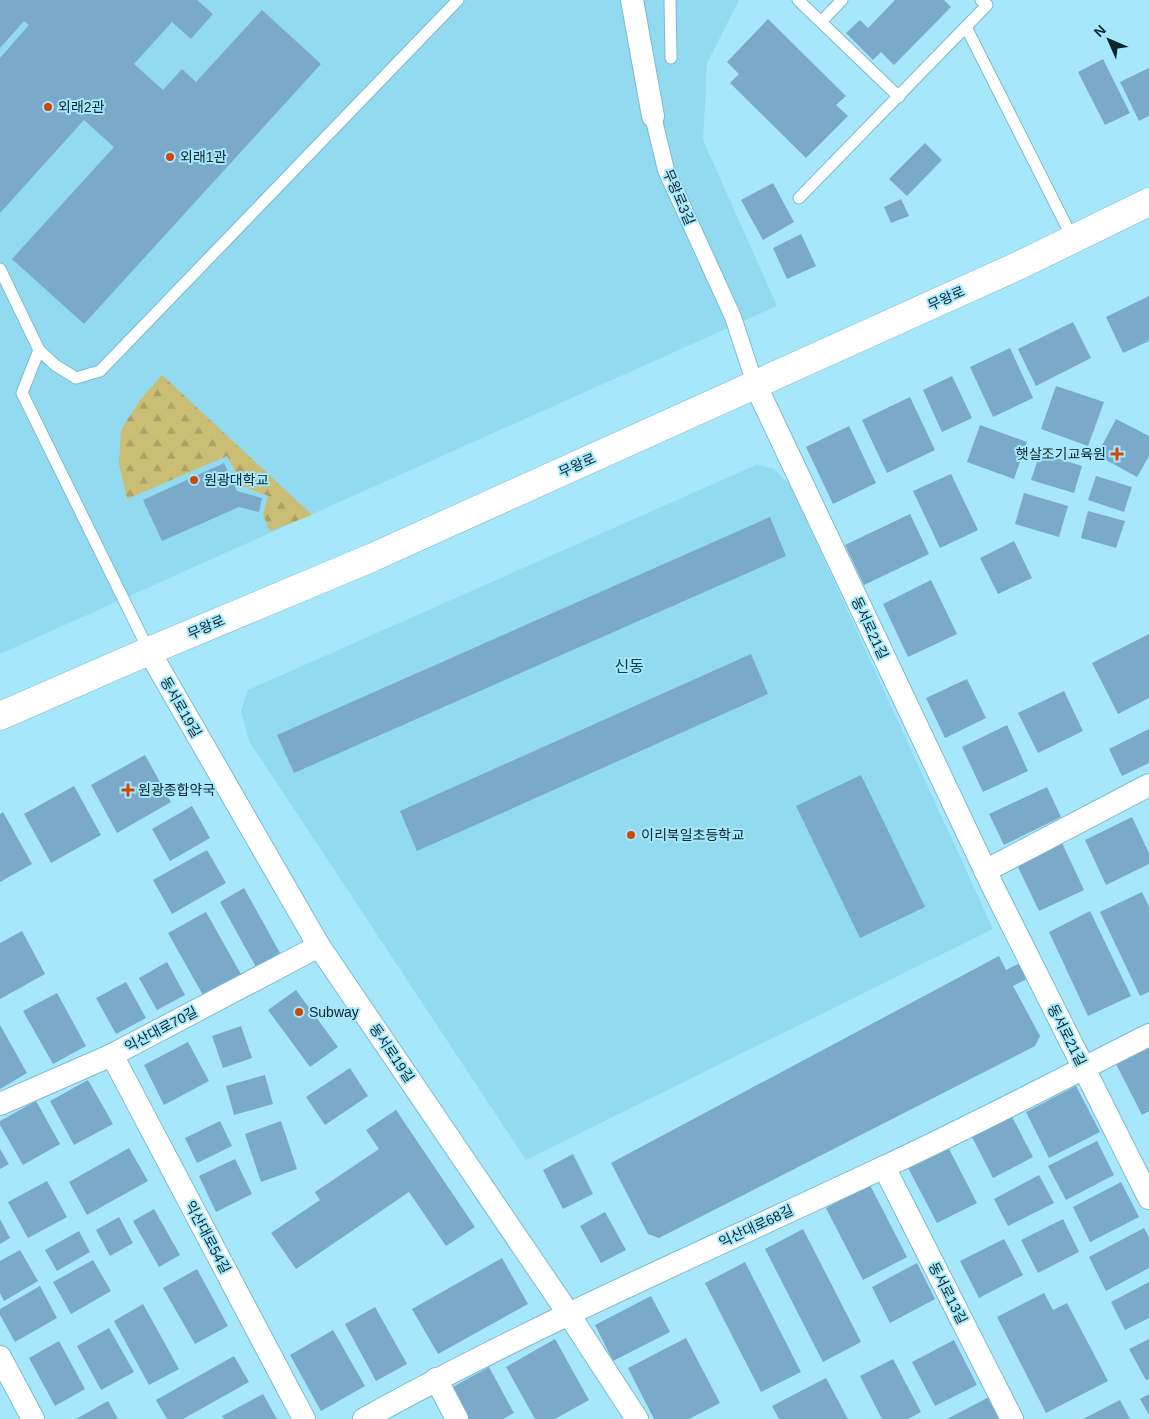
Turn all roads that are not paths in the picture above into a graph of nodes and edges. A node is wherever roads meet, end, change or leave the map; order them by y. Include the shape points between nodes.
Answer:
1 (458, 0) edge
2 (632, 0) edge
3 (670, 0) edge
4 (798, 0) edge
5 (842, 0) edge
6 (982, 0) edge
7 (821, 22) junction
8 (966, 27) junction
9 (672, 58) dead end
10 (899, 97) junction
11 (653, 116) joint
12 (799, 198) dead end
13 (1149, 202) edge
14 (1073, 239) junction
15 (0, 269) edge
16 (39, 350) junction
17 (755, 384) junction
18 (149, 651) junction
19 (0, 716) edge
20 (1149, 785) edge
21 (985, 871) junction
22 (319, 946) junction
23 (1149, 1035) edge
24 (112, 1055) junction
25 (1084, 1068) junction
26 (0, 1104) edge
27 (884, 1167) junction
28 (1149, 1198) edge
29 (568, 1313) junction
30 (0, 1358) edge
31 (436, 1379) junction
32 (33, 1419) edge
33 (304, 1419) edge
34 (364, 1419) edge
35 (457, 1419) edge
36 (637, 1419) edge
37 (1012, 1419) edge

1 - 16 lane via 100,371 76,378
2 - 11 street, 무왕로3길
3 - 9 lane
4 - 7 lane
5 - 7 lane
6 - 8 lane via 987,5
7 - 10 lane
8 - 10 lane
8 - 14 lane
10 - 12 lane
11 - 17 street, 무왕로3길 via 666,170 733,317
13 - 14 street, 무왕로
14 - 17 street, 무왕로
15 - 16 lane
16 - 18 lane via 22,393
17 - 18 street, 무왕로 via 370,558
17 - 21 street, 동서로21길
18 - 19 street, 무왕로
18 - 22 street, 동서로19길
20 - 21 street
21 - 25 street, 동서로21길
22 - 24 street, 익산대로70길
22 - 29 street, 동서로19길
23 - 25 street, 익산대로68길
24 - 26 street, 익산대로70길
24 - 33 street, 익산대로54길
25 - 27 street, 익산대로68길
25 - 28 street, 동서로21길
27 - 29 street, 익산대로68길
27 - 37 street, 동서로13길
29 - 31 street, 익산대로68길
29 - 36 street, 동서로19길
30 - 32 street
31 - 34 street, 익산대로68길
31 - 35 street

